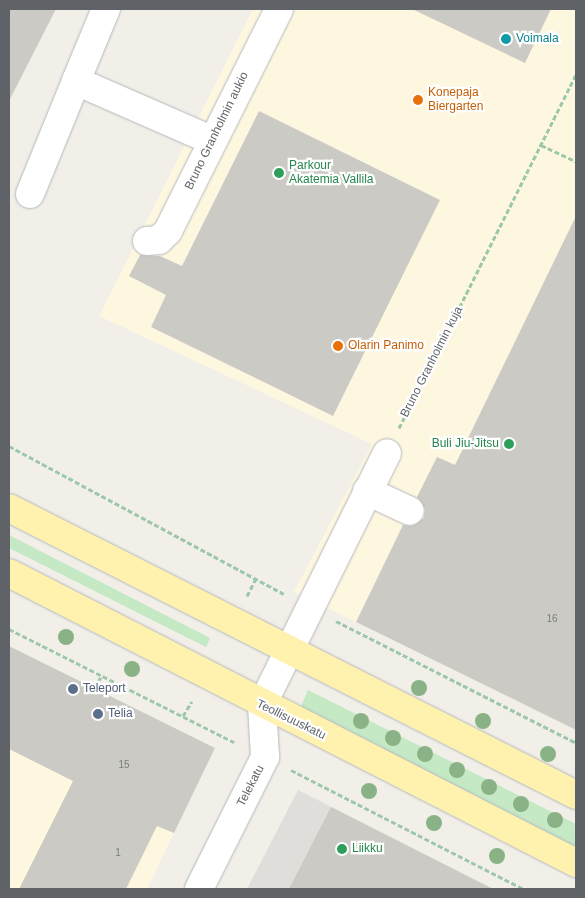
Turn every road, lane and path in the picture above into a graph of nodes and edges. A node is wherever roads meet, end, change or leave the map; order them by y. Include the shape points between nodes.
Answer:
1 (106, 9) edge
2 (278, 9) edge
3 (576, 74) edge
4 (76, 81) junction
5 (211, 140) junction
6 (541, 145) junction
7 (576, 161) edge
8 (30, 194) dead end
9 (147, 241) dead end
10 (9, 446) edge
11 (387, 453) joint
12 (367, 491) junction
13 (9, 508) edge
14 (410, 511) dead end
15 (9, 573) edge
16 (308, 607) junction
17 (286, 650) junction
18 (102, 675) dead end
19 (94, 688) dead end
20 (262, 705) junction
21 (576, 743) edge
22 (576, 795) edge
23 (576, 863) edge
24 (199, 889) edge

1 - 4 street
2 - 5 street, Bruno Granholmin aukio
3 - 6 path, Bruno Granholmin kuja
4 - 5 street
4 - 8 street
5 - 9 street, Bruno Granholmin aukio via 168,231 159,240
6 - 7 path
6 - 11 path, Bruno Granholmin kuja
10 - 16 path
11 - 12 street
12 - 14 street
12 - 16 street
13 - 17 main road
15 - 20 main road, Teollisuuskatu
16 - 17 street
16 - 21 path
17 - 20 street, Telekatu
17 - 22 main road
18 - 19 path
20 - 23 main road, Teollisuuskatu
20 - 24 street, Telekatu via 265,757

